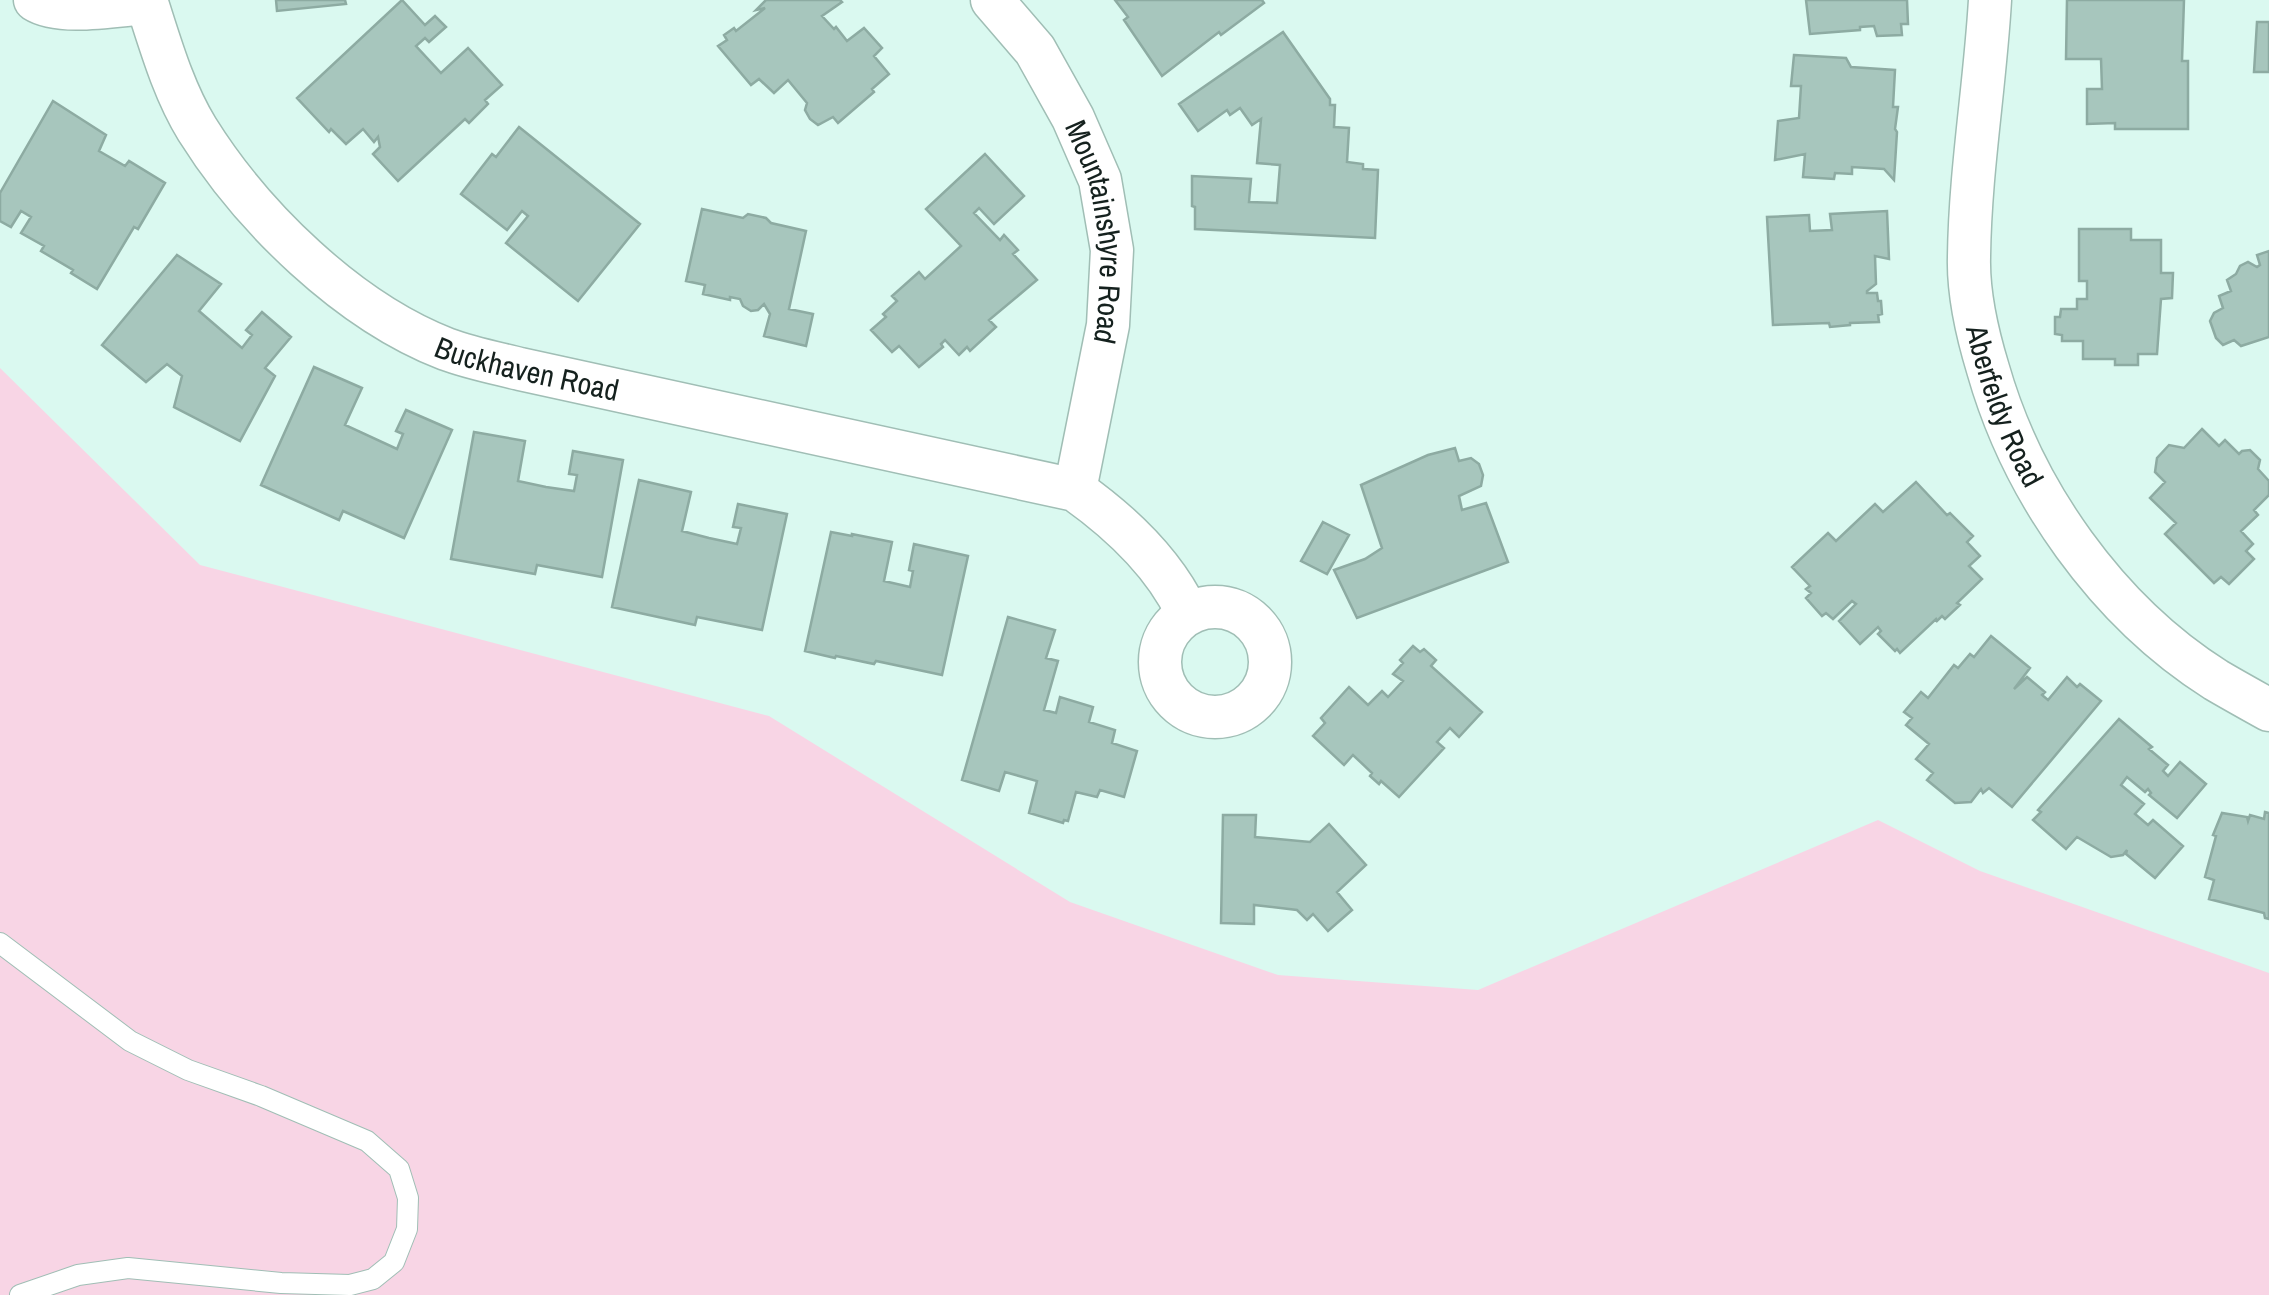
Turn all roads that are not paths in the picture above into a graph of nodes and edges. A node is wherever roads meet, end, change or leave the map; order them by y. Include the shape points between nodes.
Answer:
1 (35, 0) edge
2 (992, 0) edge
3 (1990, 0) edge
4 (147, 2) edge
5 (1076, 490) junction
6 (1187, 612) dead end
7 (2269, 710) edge
8 (0, 942) edge
9 (20, 1295) edge

1 - 4 street via 80,8
2 - 5 street, Mountainshyre Road via 1035,50 1100,180 1112,250 1108,325
3 - 7 street, Aberfeldy Road via 1968,260 1977,331 1996,398 2022,462 2103,583 2214,678
4 - 5 street, Buckhaven Road via 195,126 244,194 303,257 381,317 447,350 520,370
5 - 6 street via 1138,543
8 - 9 lane via 130,1041 368,1141 399,1169 408,1198 394,1262 350,1285 128,1268 78,1275

